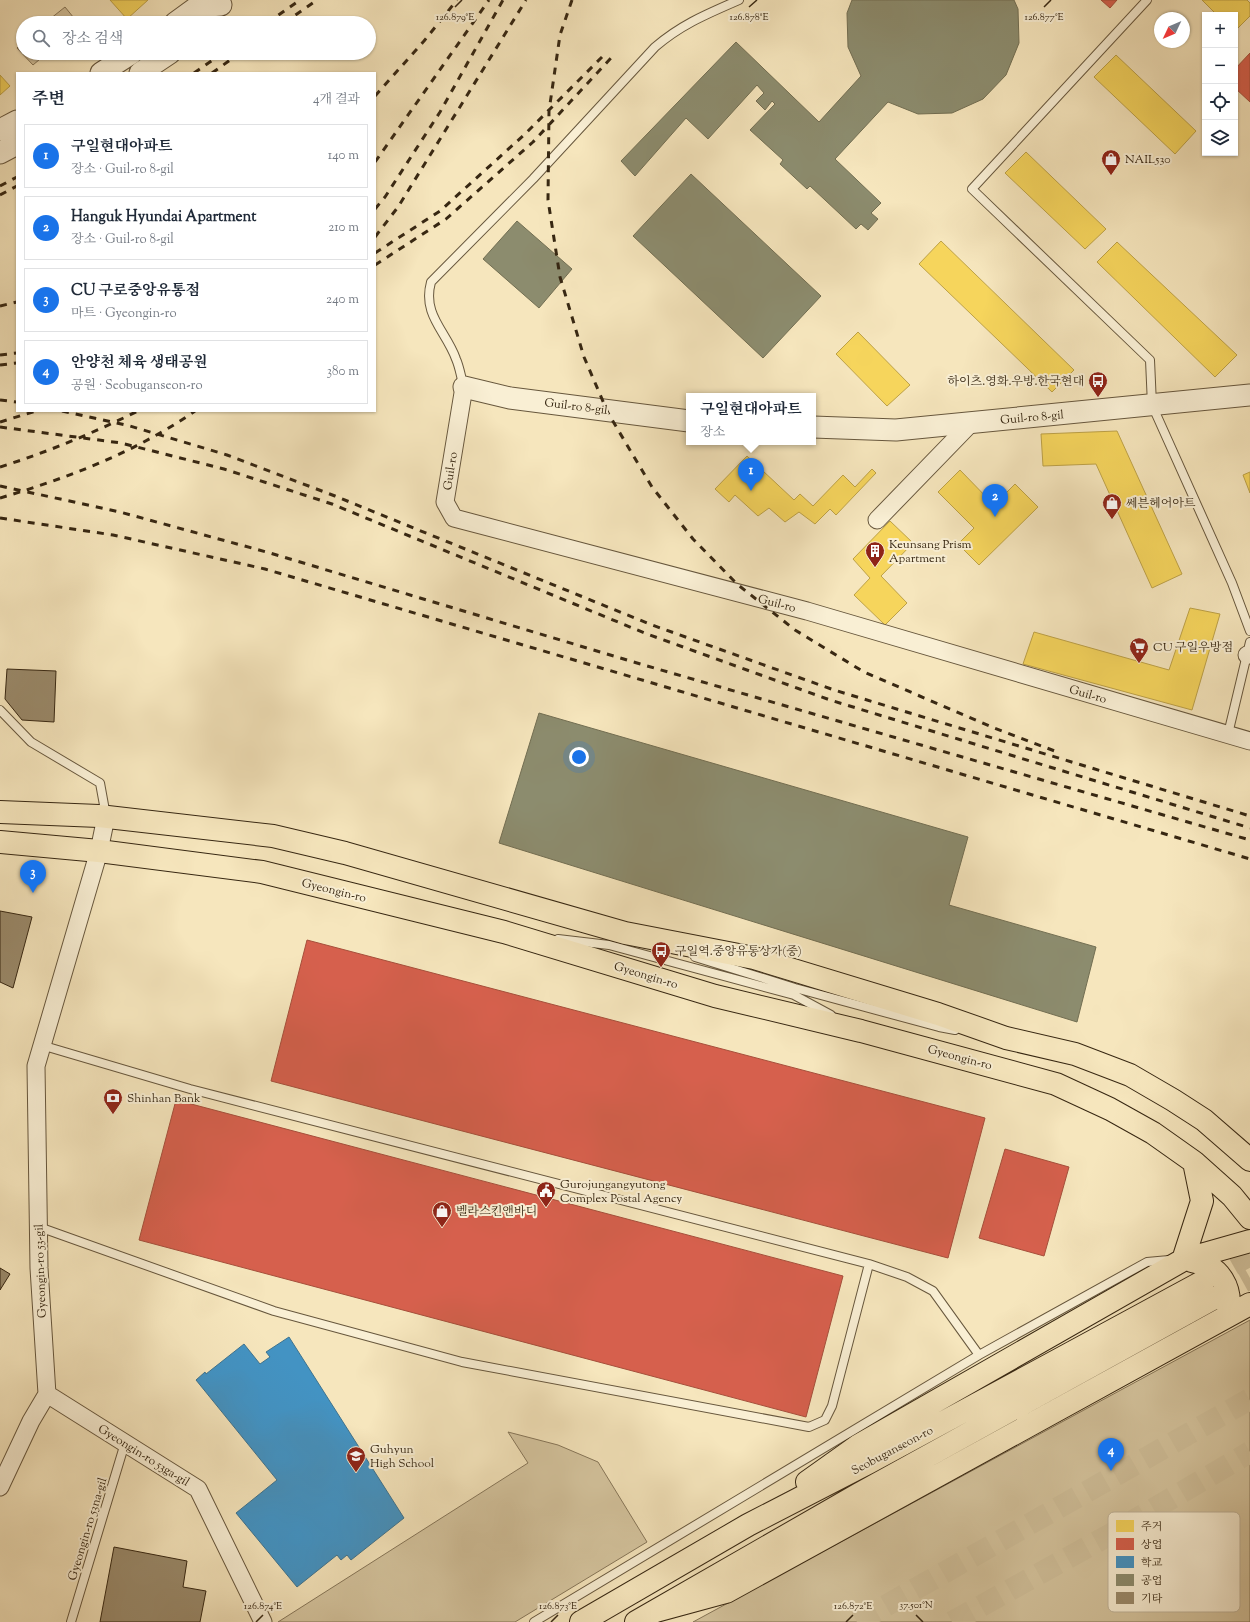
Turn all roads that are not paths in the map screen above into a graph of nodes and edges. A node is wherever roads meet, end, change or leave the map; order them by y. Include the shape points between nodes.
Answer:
1 (739, 0) edge
2 (1147, 0) edge
3 (224, 3) edge
4 (185, 16) edge
5 (215, 16) edge
6 (121, 60) edge
7 (160, 60) edge
8 (102, 72) edge
9 (142, 72) edge
10 (16, 122) edge
11 (0, 130) edge
12 (16, 145) edge
13 (0, 153) edge
14 (464, 387) junction
15 (1250, 395) edge
16 (1152, 405) junction
17 (686, 421) edge
18 (972, 422) junction
19 (816, 427) edge
20 (877, 520) dead end
21 (1250, 631) edge
22 (1249, 651) edge
23 (0, 710) edge
24 (1228, 734) junction
25 (1250, 741) edge
26 (0, 812) edge
27 (106, 817) junction
28 (0, 842) edge
29 (100, 851) junction
30 (41, 1045) junction
31 (1229, 1141) junction
32 (1250, 1149) edge
33 (1250, 1160) edge
34 (1194, 1162) junction
35 (1250, 1218) edge
36 (38, 1227) junction
37 (1250, 1241) edge
38 (1183, 1260) junction
39 (868, 1264) junction
40 (1250, 1304) edge
41 (1227, 1316) junction
42 (979, 1355) junction
43 (47, 1394) junction
44 (125, 1443) junction
45 (0, 1487) edge
46 (748, 1525) junction
47 (656, 1611) junction
48 (72, 1622) edge
49 (263, 1622) edge
50 (534, 1622) edge
51 (581, 1622) edge
52 (636, 1622) edge

1 - 14 lane via 689,22 655,47 533,179 431,282 427,295 430,309 456,359
2 - 16 lane via 972,190 1150,360
3 - 4 street via 198,7
3 - 5 street
6 - 8 street
7 - 9 street
10 - 11 street
12 - 13 street
14 - 17 street, Guil-ro 8-gil via 510,398
14 - 24 street, Guil-ro via 445,502 454,518 808,611
15 - 16 street, Guil-ro 8-gil
16 - 18 street, Guil-ro 8-gil
16 - 21 lane via 1232,583
18 - 19 street, Guil-ro 8-gil via 896,430
18 - 20 street
22 - 24 lane
23 - 27 lane via 31,742 100,783
24 - 25 street, Guil-ro
26 - 27 main road
27 - 29 street, Gyeongin-ro 53-gil
27 - 31 main road via 280,838 345,853 625,933 754,958 938,1014 1006,1038 1075,1054 1130,1075 1204,1120
28 - 29 main road, Gyeongin-ro
29 - 30 street, Gyeongin-ro 53-gil
29 - 34 main road, Gyeongin-ro via 262,872 504,932 715,996 861,1031 1056,1084 1110,1109 1153,1133
30 - 36 street, Gyeongin-ro 53-gil via 36,1066
30 - 39 lane via 190,1089
31 - 32 main road
31 - 33 main road
34 - 35 main road, Gyeongin-ro via 1232,1196
34 - 38 main road via 1202,1201
36 - 39 lane via 274,1312 462,1362 809,1427 825,1420 832,1406
36 - 43 street, Gyeongin-ro 53-gil
37 - 38 main road
38 - 41 main road via 1200,1262 1213,1269 1224,1280 1229,1293
38 - 42 lane via 1147,1262
38 - 46 main road via 858,1445
39 - 42 lane via 907,1277 933,1291
40 - 41 main road
41 - 47 main road via 726,1592
42 - 50 lane
43 - 44 street, Gyeongin-ro 53ga-gil
43 - 45 street via 31,1421
44 - 48 lane, Gyeongin-ro 53na-gil
44 - 49 street, Gyeongin-ro 53ga-gil via 198,1489
46 - 47 main road, Seobuganseon-ro via 1209,1289
46 - 51 main road, Seobuganseon-ro
47 - 52 main road, Seobuganseon-ro

